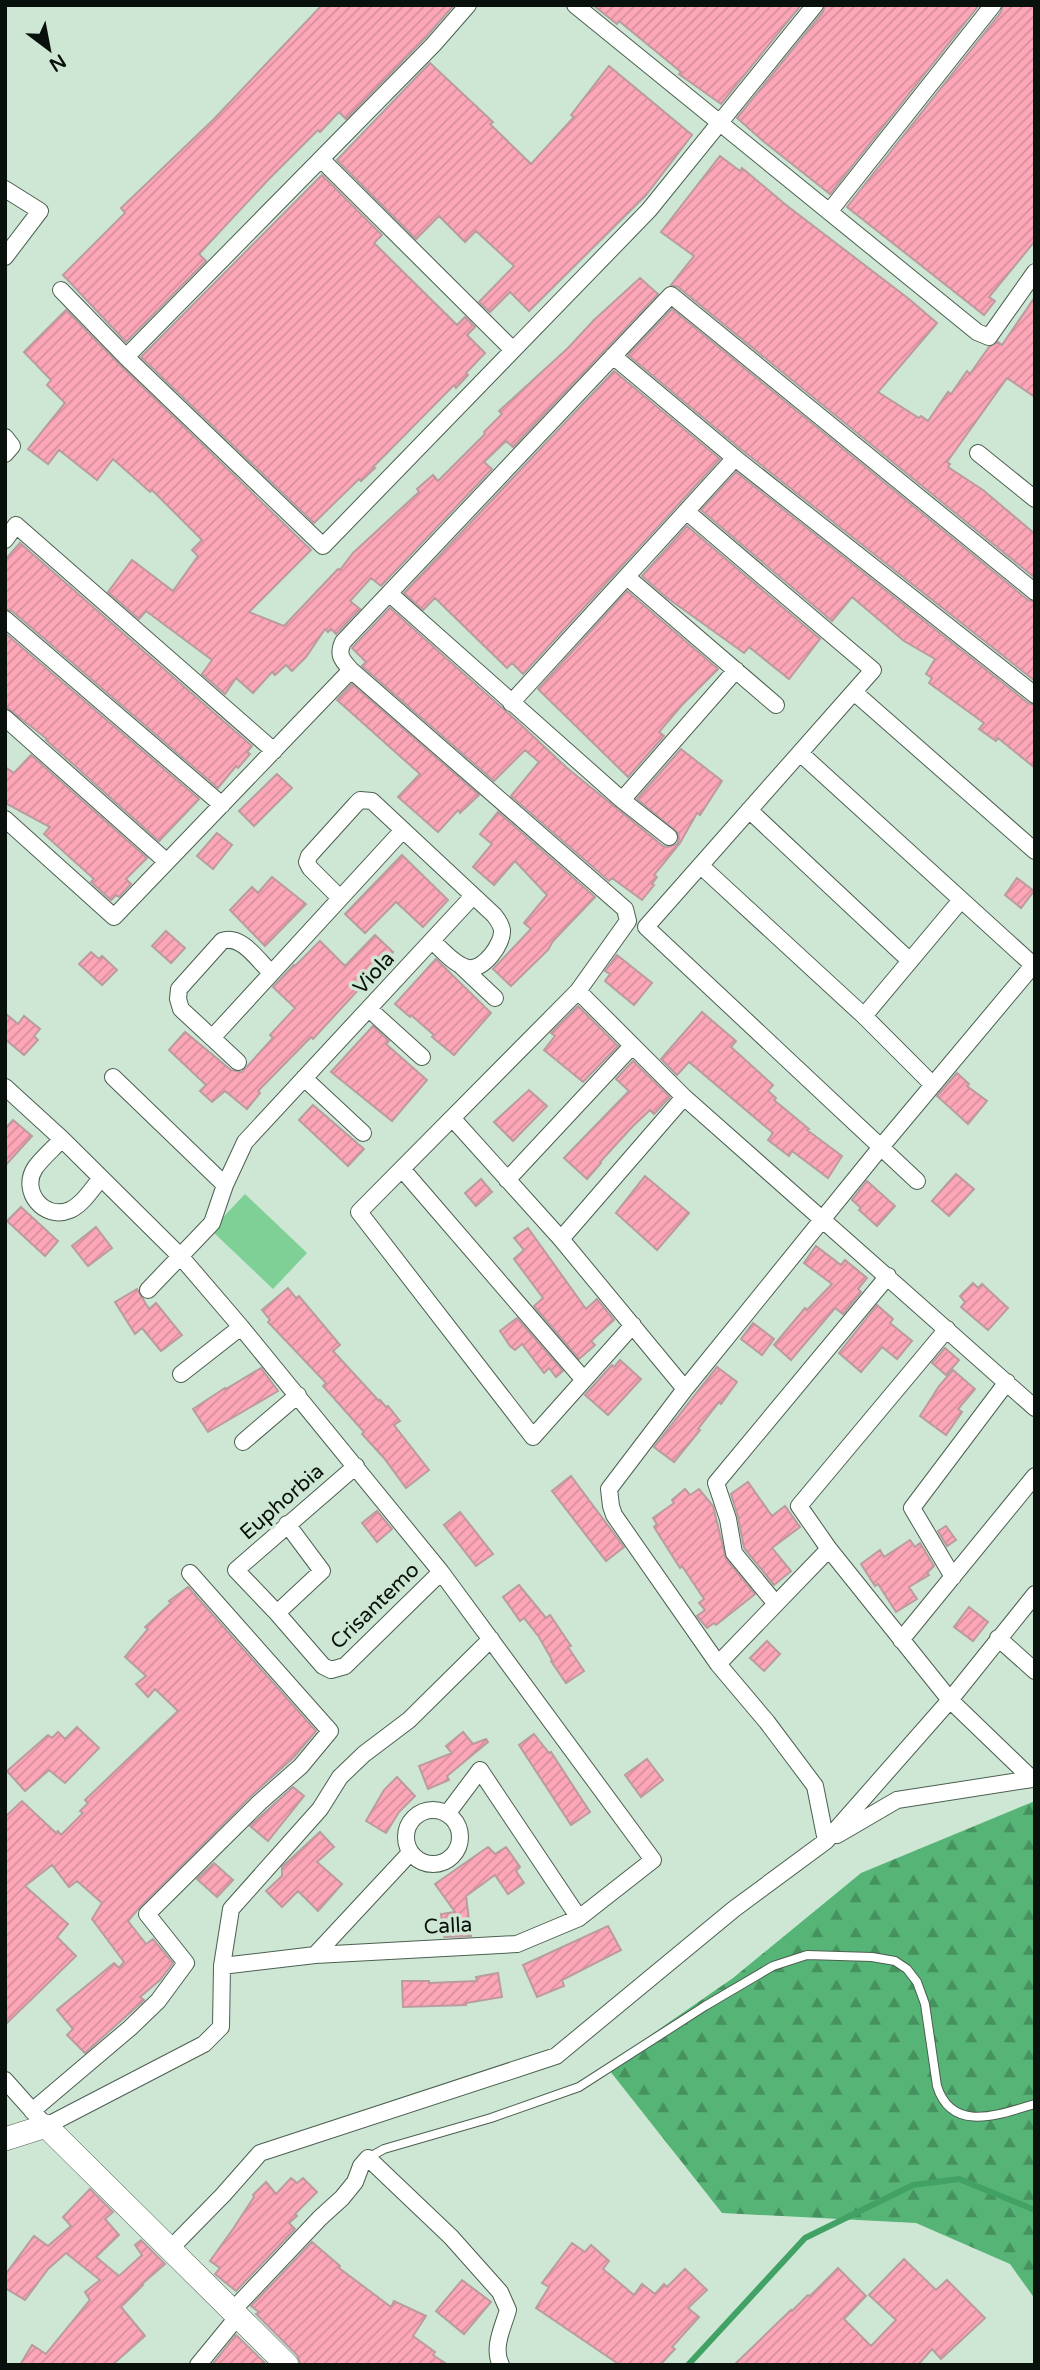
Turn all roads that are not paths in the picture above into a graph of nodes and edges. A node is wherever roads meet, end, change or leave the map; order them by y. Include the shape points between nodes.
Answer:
1 (468, 5) edge
2 (575, 5) edge
3 (815, 5) edge
4 (993, 5) edge
5 (719, 123) junction
6 (321, 159) junction
7 (5, 189) edge
8 (829, 212) junction
9 (5, 257) edge
10 (1035, 272) edge
11 (61, 290) dead end
12 (513, 350) junction
13 (613, 356) junction
14 (126, 357) junction
15 (5, 437) edge
16 (978, 453) dead end
17 (5, 454) edge
18 (735, 457) junction
19 (1035, 499) edge
20 (687, 512) junction
21 (5, 540) edge
22 (627, 576) junction
23 (1035, 592) edge
24 (390, 594) junction
25 (5, 619) edge
26 (351, 670) junction
27 (736, 670) junction
28 (853, 692) junction
29 (1035, 695) edge
30 (511, 703) junction
31 (776, 705) dead end
32 (5, 718) edge
33 (274, 751) junction
34 (800, 752) junction
35 (622, 800) junction
36 (222, 805) junction
37 (749, 810) junction
38 (5, 819) edge
39 (403, 830) junction
40 (669, 836) dead end
41 (1035, 851) edge
42 (167, 862) junction
43 (701, 866) junction
44 (473, 896) junction
45 (340, 898) junction
46 (961, 900) junction
47 (433, 942) junction
48 (909, 960) junction
49 (460, 964) junction
50 (1034, 964) edge
51 (271, 973) junction
52 (578, 991) junction
53 (495, 998) dead end
54 (369, 1009) junction
55 (864, 1016) junction
56 (212, 1038) junction
57 (632, 1046) junction
58 (422, 1057) dead end
59 (239, 1062) dead end
60 (113, 1077) dead end
61 (304, 1078) junction
62 (933, 1085) junction
63 (5, 1087) edge
64 (684, 1097) junction
65 (453, 1119) junction
66 (363, 1133) dead end
67 (62, 1139) junction
68 (881, 1147) junction
69 (402, 1169) junction
70 (101, 1178) junction
71 (508, 1180) junction
72 (917, 1181) dead end
73 (225, 1185) junction
74 (822, 1222) junction
75 (561, 1239) junction
76 (181, 1257) junction
77 (888, 1276) junction
78 (148, 1290) dead end
79 (633, 1325) junction
80 (241, 1327) junction
81 (947, 1329) junction
82 (181, 1374) dead end
83 (584, 1380) junction
84 (1007, 1382) junction
85 (685, 1389) junction
86 (298, 1395) junction
87 (1035, 1408) edge
88 (243, 1442) dead end
89 (356, 1466) junction
90 (1035, 1475) edge
91 (287, 1524) junction
92 (829, 1549) junction
93 (441, 1572) junction
94 (190, 1573) dead end
95 (953, 1577) junction
96 (1035, 1594) edge
97 (776, 1604) junction
98 (277, 1613) junction
99 (998, 1638) junction
100 (491, 1639) junction
101 (901, 1640) junction
102 (718, 1664) junction
103 (1035, 1671) edge
104 (950, 1699) junction
105 (1033, 1779) edge
106 (447, 1814) junction
107 (826, 1841) junction
108 (410, 1853) junction
109 (579, 1918) junction
110 (315, 1955) junction
111 (222, 1965) junction
112 (5, 2080) edge
113 (1035, 2104) edge
114 (39, 2118) junction
115 (5, 2139) edge
116 (368, 2158) junction
117 (171, 2248) junction
118 (236, 2312) junction
119 (198, 2365) edge
120 (287, 2365) edge
121 (501, 2365) edge

1 - 6 street
2 - 5 street
3 - 5 street
4 - 8 street
5 - 8 street
5 - 12 street via 649,210
6 - 12 street
6 - 14 street
7 - 9 street via 40,211
8 - 10 street via 989,337
11 - 14 street
12 - 14 street via 323,546
13 - 18 street
13 - 23 street via 671,295
13 - 24 street
15 - 17 street via 12,446
16 - 19 street
18 - 20 street
18 - 29 street
20 - 22 street
20 - 28 street via 873,670
21 - 33 street via 16,525
22 - 27 street
22 - 30 street
24 - 26 street via 343,642 339,650
24 - 30 street
25 - 36 street
26 - 33 street
26 - 52 street via 625,909 628,921
27 - 31 street
27 - 35 street
28 - 34 street
28 - 41 street
30 - 35 street
32 - 42 street
33 - 36 street
34 - 37 street
34 - 46 street
35 - 40 street
36 - 42 street
37 - 43 street
37 - 48 street
38 - 42 street via 114,917
39 - 44 street
39 - 45 street
39 - 45 street via 372,801 356,804 307,862
43 - 55 street
43 - 68 street via 646,927
44 - 47 street, Viola
44 - 49 street via 494,915 502,932 500,942 479,966
45 - 51 street
46 - 48 street
46 - 50 street
47 - 49 street
47 - 54 street, Viola
48 - 55 street
49 - 53 street
50 - 62 street
51 - 56 street
51 - 56 street via 237,939 222,941 179,989 181,1009
52 - 57 street
52 - 65 street
54 - 58 street
54 - 61 street, Viola
55 - 62 street
56 - 59 street
57 - 64 street
57 - 71 street
60 - 73 street
61 - 66 street
61 - 73 street, Viola via 245,1142
62 - 68 street
63 - 67 street
64 - 74 street
64 - 75 street
65 - 69 street
65 - 71 street
67 - 70 street
67 - 70 street via 31,1177 37,1203 53,1212 72,1209
68 - 72 street
68 - 74 street
69 - 83 street
69 - 83 street via 359,1212 533,1437
70 - 76 street
71 - 75 street
73 - 76 street, Viola via 212,1223
74 - 77 street
74 - 85 street
75 - 79 street
76 - 78 street, Viola
76 - 80 street
77 - 81 street
77 - 97 street via 716,1483 734,1553
79 - 83 street
79 - 85 street
80 - 82 street
80 - 86 street
81 - 84 street
81 - 92 street via 799,1506
84 - 87 street
84 - 95 street via 912,1508
85 - 102 street via 609,1489 609,1497 614,1516
86 - 88 street
86 - 89 street
89 - 91 street, Euphorbia
89 - 93 street
90 - 95 street
91 - 98 street via 322,1571
91 - 98 street, Euphorbia via 236,1570
92 - 97 street
92 - 101 street
93 - 98 street, Crisantemo via 338,1670 323,1666
93 - 100 street
94 - 114 street via 330,1731 301,1766 147,1914 186,1963 159,2001
95 - 101 street
96 - 99 street
97 - 102 street
99 - 103 street
99 - 104 street
100 - 109 street, Calla via 653,1860
100 - 111 street via 410,1720 340,1777 320,1809 230,1909
101 - 104 street
102 - 107 street via 815,1786
104 - 105 street
104 - 107 street
105 - 107 street via 897,1800
106 - 108 street via 429,1811 414,1818 406,1833
106 - 108 street via 460,1836 455,1854 440,1864 430,1864
106 - 109 street via 480,1770
107 - 117 street via 734,1909 556,2056 260,2153
108 - 110 street
109 - 110 street, Calla via 517,1944
110 - 111 street, Calla
111 - 114 street via 221,2027 204,2044
112 - 114 street
113 - 116 lane via 993,2115 968,2117 953,2111 940,2097 925,2004 907,1969 895,1961 872,1957 807,1955 773,1966 579,2087
114 - 115 street
114 - 117 street
116 - 118 street via 342,2198
116 - 121 street via 451,2237 500,2292 508,2310 498,2349
117 - 118 street
118 - 119 street
118 - 120 street

